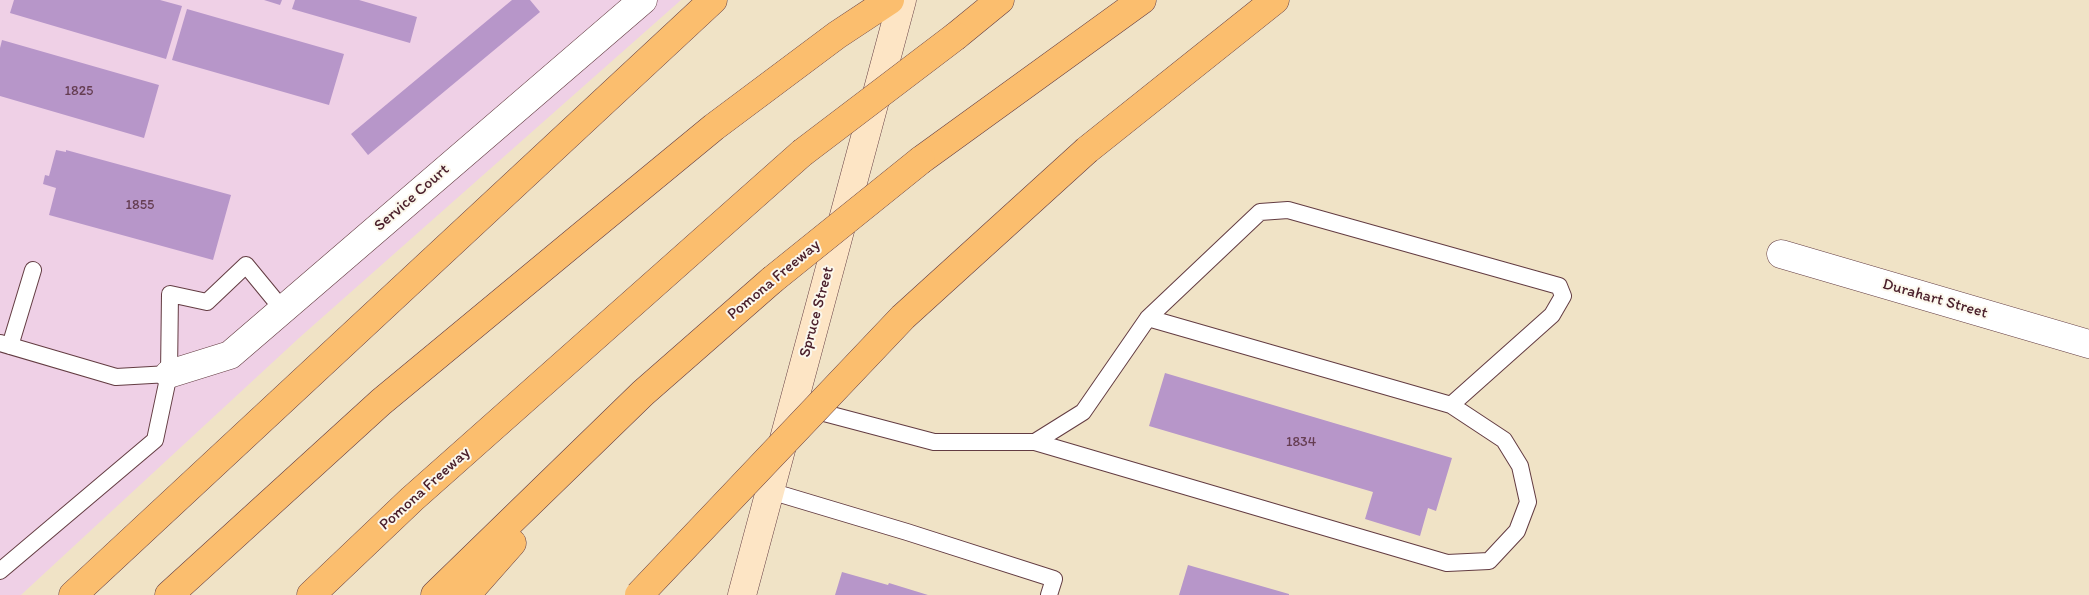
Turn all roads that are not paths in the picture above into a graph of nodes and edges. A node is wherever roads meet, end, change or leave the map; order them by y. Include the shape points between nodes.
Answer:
1 (643, 0) edge
2 (713, 0) edge
3 (890, 0) edge
4 (902, 0) edge
5 (1000, 0) edge
6 (1142, 0) edge
7 (1275, 0) edge
8 (1781, 254) dead end
9 (33, 270) dead end
10 (283, 310) junction
11 (1148, 318) junction
12 (2089, 344) edge
13 (5, 345) edge
14 (169, 374) junction
15 (643, 393) junction
16 (381, 402) junction
17 (792, 405) junction
18 (1451, 405) junction
19 (1036, 442) junction
20 (770, 491) junction
21 (0, 571) edge
22 (73, 595) edge
23 (169, 595) edge
24 (194, 595) edge
25 (311, 595) edge
26 (435, 595) edge
27 (466, 595) edge
28 (639, 595) edge
29 (742, 595) edge
30 (1049, 595) edge

1 - 10 street, Service Court
2 - 22 highway
3 - 16 highway via 837,35 714,127
4 - 17 main road, Spruce Street
5 - 25 highway, Pomona Freeway, bridge via 802,153 412,499
6 - 15 highway, Pomona Freeway, bridge via 921,160 772,280
7 - 28 highway, bridge via 1087,150 903,317
8 - 12 street, Durahart Street
9 - 13 lane
10 - 14 street, Service Court via 230,355
10 - 14 lane via 246,265 207,302 170,294
11 - 18 lane
11 - 18 lane via 1260,212 1288,210 1560,286 1563,296 1552,315
11 - 19 lane via 1083,412
13 - 14 lane via 116,377
14 - 21 lane via 155,440
15 - 26 highway, Pomona Freeway
15 - 27 highway
16 - 23 highway
16 - 24 highway
17 - 19 lane via 934,442
17 - 20 main road, Spruce Street
18 - 19 lane via 1504,440 1520,466 1528,502 1517,531 1489,562 1447,563
20 - 29 main road, Spruce Street
20 - 30 lane via 1054,579

